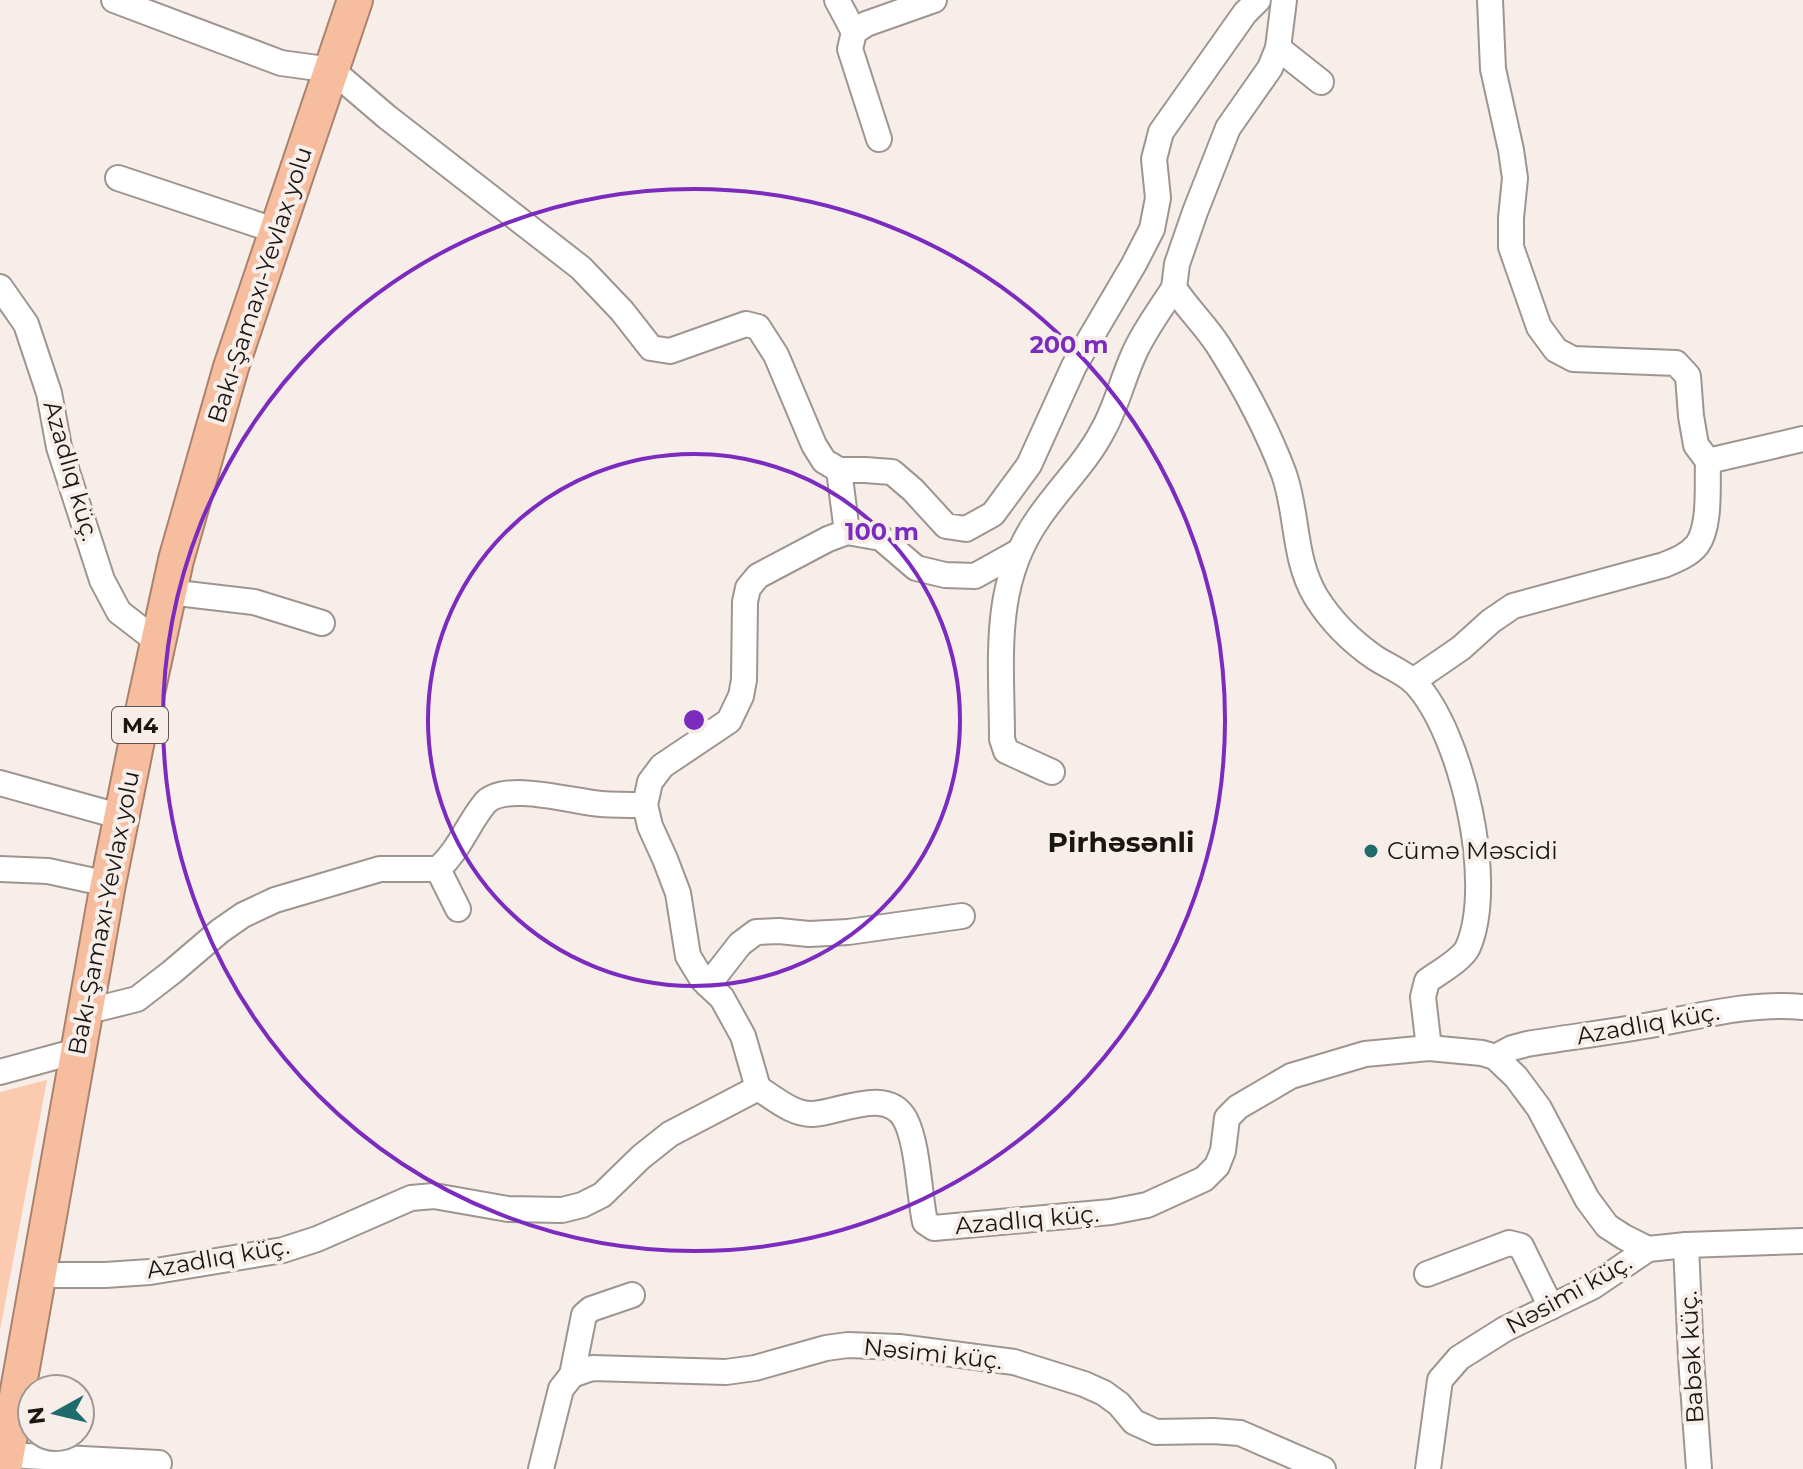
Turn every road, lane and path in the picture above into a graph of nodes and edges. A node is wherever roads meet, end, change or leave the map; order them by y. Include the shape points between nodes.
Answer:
1 (114, 0) edge
2 (355, 0) edge
3 (837, 0) edge
4 (934, 0) edge
5 (1258, 0) edge
6 (1284, 0) edge
7 (1490, 0) edge
8 (854, 32) junction
9 (1278, 48) junction
10 (332, 70) junction
11 (1321, 82) dead end
12 (879, 139) dead end
13 (118, 178) dead end
14 (277, 231) junction
15 (0, 287) edge
16 (1174, 288) junction
17 (1803, 439) edge
18 (1708, 461) junction
19 (839, 470) junction
20 (847, 532) junction
21 (1018, 552) junction
22 (169, 592) junction
23 (322, 623) dead end
24 (158, 642) junction
25 (1413, 681) junction
26 (1052, 772) dead end
27 (0, 783) edge
28 (645, 805) junction
29 (122, 817) junction
30 (0, 869) edge
31 (438, 869) junction
32 (108, 884) junction
33 (458, 909) dead end
34 (962, 916) dead end
35 (708, 985) junction
36 (1803, 1007) edge
37 (85, 1009) junction
38 (1429, 1048) junction
39 (77, 1051) junction
40 (1495, 1057) junction
41 (0, 1072) edge
42 (758, 1088) junction
43 (1803, 1241) edge
44 (1686, 1245) junction
45 (1648, 1249) junction
46 (1427, 1274) dead end
47 (37, 1275) junction
48 (632, 1295) dead end
49 (1551, 1307) junction
50 (572, 1375) junction
51 (5, 1462) edge
52 (159, 1463) dead end
53 (541, 1469) edge
54 (1323, 1469) edge
55 (1428, 1469) edge
56 (1699, 1469) edge

1 - 10 street via 281,63
2 - 10 highway, Bakı-Şamaxı-Yevlax yolu / M4
3 - 8 street
4 - 8 street
5 - 19 street via 1161,132 1154,159 1158,198 1152,229 1074,366 1029,465 993,514 966,529 946,526 892,472
6 - 9 street
7 - 18 street via 1493,69 1515,178 1511,247 1539,327 1556,350 1573,359 1676,363 1688,376 1696,445
8 - 12 street via 850,49
9 - 11 street
9 - 16 street via 1228,128 1177,264
10 - 14 highway, Bakı-Şamaxı-Yevlax yolu / M4
10 - 19 street via 581,268 651,348 670,351 746,324 758,327 776,355 814,445 824,461
13 - 14 street
14 - 22 highway, Bakı-Şamaxı-Yevlax yolu / M4 via 200,470
15 - 24 street, Azadlıq küç. via 26,324 102,580 119,612
16 - 21 street via 1133,354 1103,431
16 - 25 street via 1217,343 1270,438 1288,487 1297,548 1315,595 1341,630
17 - 18 street
18 - 25 street via 1705,531 1696,547 1664,565 1513,606
19 - 20 street
20 - 21 street via 881,538 916,568 945,575 975,576
20 - 28 street via 758,576 748,588 744,680 735,709 729,721 662,766 650,782
21 - 26 street via 1005,593 1002,739 1006,751
22 - 23 street via 254,602
22 - 24 highway, Bakı-Şamaxı-Yevlax yolu / M4
24 - 29 highway, Bakı-Şamaxı-Yevlax yolu / M4
25 - 38 street via 1446,732 1463,783 1479,885 1467,950 1427,981 1423,997
27 - 29 street
28 - 31 street via 504,793 487,800
28 - 35 street via 678,893 688,956
29 - 32 highway, Bakı-Şamaxı-Yevlax yolu / M4
30 - 32 street via 48,871
31 - 33 street
31 - 37 street via 380,869 275,900 220,931 137,999
32 - 37 highway, Bakı-Şamaxı-Yevlax yolu / M4
34 - 35 street via 848,932 756,932
35 - 42 street via 722,998 743,1036
36 - 40 street, Azadlıq küç. via 1742,1008 1527,1044
37 - 39 highway, Bakı-Şamaxı-Yevlax yolu / M4
38 - 40 street
38 - 42 street, Azadlıq küç. via 1365,1054 1291,1076 1227,1118 1223,1151 1204,1179 1147,1205 934,1228 925,1222 905,1117 879,1103 798,1112
39 - 41 street
39 - 47 highway, Bakı-Şamaxı-Yevlax yolu / M4
40 - 45 street via 1539,1108 1607,1226
42 - 47 street, Azadlıq küç. via 670,1134 602,1195 582,1205 508,1209 434,1196 411,1198 283,1250 150,1272
43 - 44 street, Nəsimi küç.
44 - 45 street, Nəsimi küç.
44 - 56 street, Babək küç.
45 - 49 street, Nəsimi küç.
46 - 49 street via 1509,1243 1521,1246
47 - 51 highway, Bakı-Şamaxı-Yevlax yolu / M4
48 - 50 street via 584,1315
49 - 55 street, Nəsimi küç. via 1459,1358 1440,1380
50 - 53 street via 561,1389
50 - 54 street, Nəsimi küç. via 592,1368 726,1372 826,1348 899,1347 1014,1362 1104,1393 1134,1422 1156,1432 1240,1433
51 - 52 street

